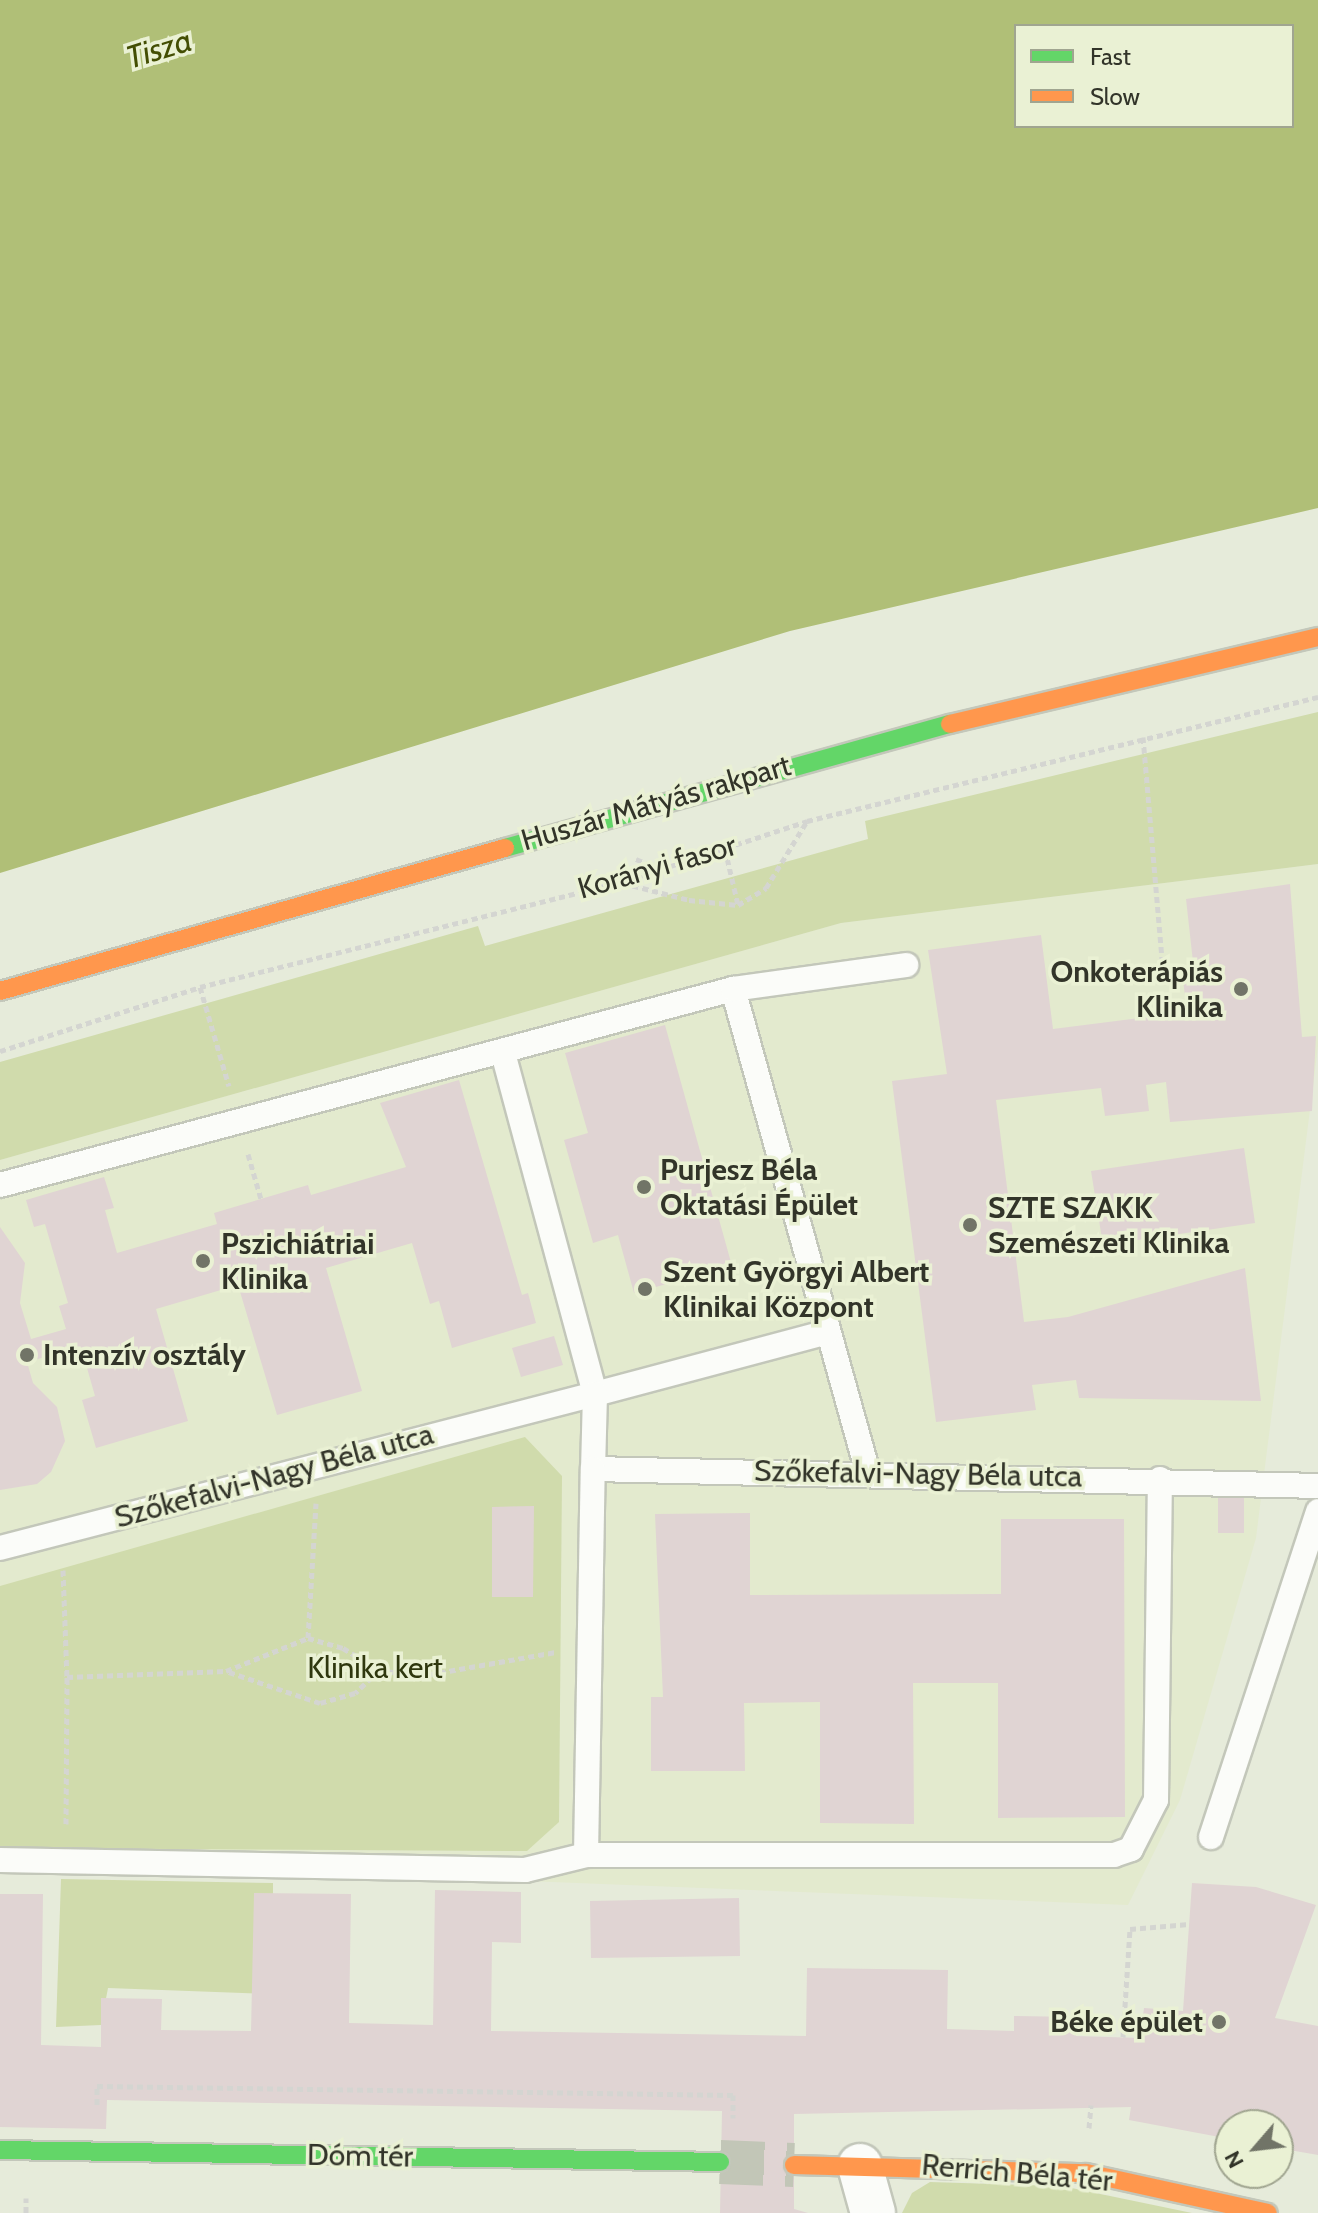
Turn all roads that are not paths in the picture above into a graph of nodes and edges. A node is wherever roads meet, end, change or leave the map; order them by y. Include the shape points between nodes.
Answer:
1 (1318, 637) edge
2 (906, 965) dead end
3 (733, 989) junction
4 (0, 991) edge
5 (503, 1053) junction
6 (0, 1185) edge
7 (828, 1332) junction
8 (595, 1394) junction
9 (593, 1469) junction
10 (868, 1473) junction
11 (1160, 1479) junction
12 (1318, 1486) edge
13 (1318, 1511) edge
14 (0, 1548) edge
15 (1211, 1837) dead end
16 (586, 1855) junction
17 (0, 1860) edge
18 (0, 2150) edge
19 (720, 2162) tunnel mouth
20 (794, 2165) tunnel mouth
21 (860, 2166) junction
22 (873, 2213) edge
23 (1268, 2213) edge

1 - 4 street, Huszár Mátyás rakpart via 885,740
2 - 3 lane
3 - 5 lane
3 - 7 lane
5 - 6 lane via 446,1061
5 - 8 lane
7 - 8 lane, Szőkefalvi-Nagy Béla utca
7 - 10 lane
8 - 9 lane
8 - 14 lane, Szőkefalvi-Nagy Béla utca
9 - 10 lane, Szőkefalvi-Nagy Béla utca
9 - 16 lane
10 - 11 lane, Szőkefalvi-Nagy Béla utca
11 - 12 lane, Szőkefalvi-Nagy Béla utca
11 - 16 lane via 1156,1800 1131,1849 1114,1855
13 - 15 lane
16 - 17 lane via 525,1870
18 - 19 street, Dóm tér
20 - 21 street
21 - 22 street
21 - 23 street, Rerrich Béla tér via 1086,2173

